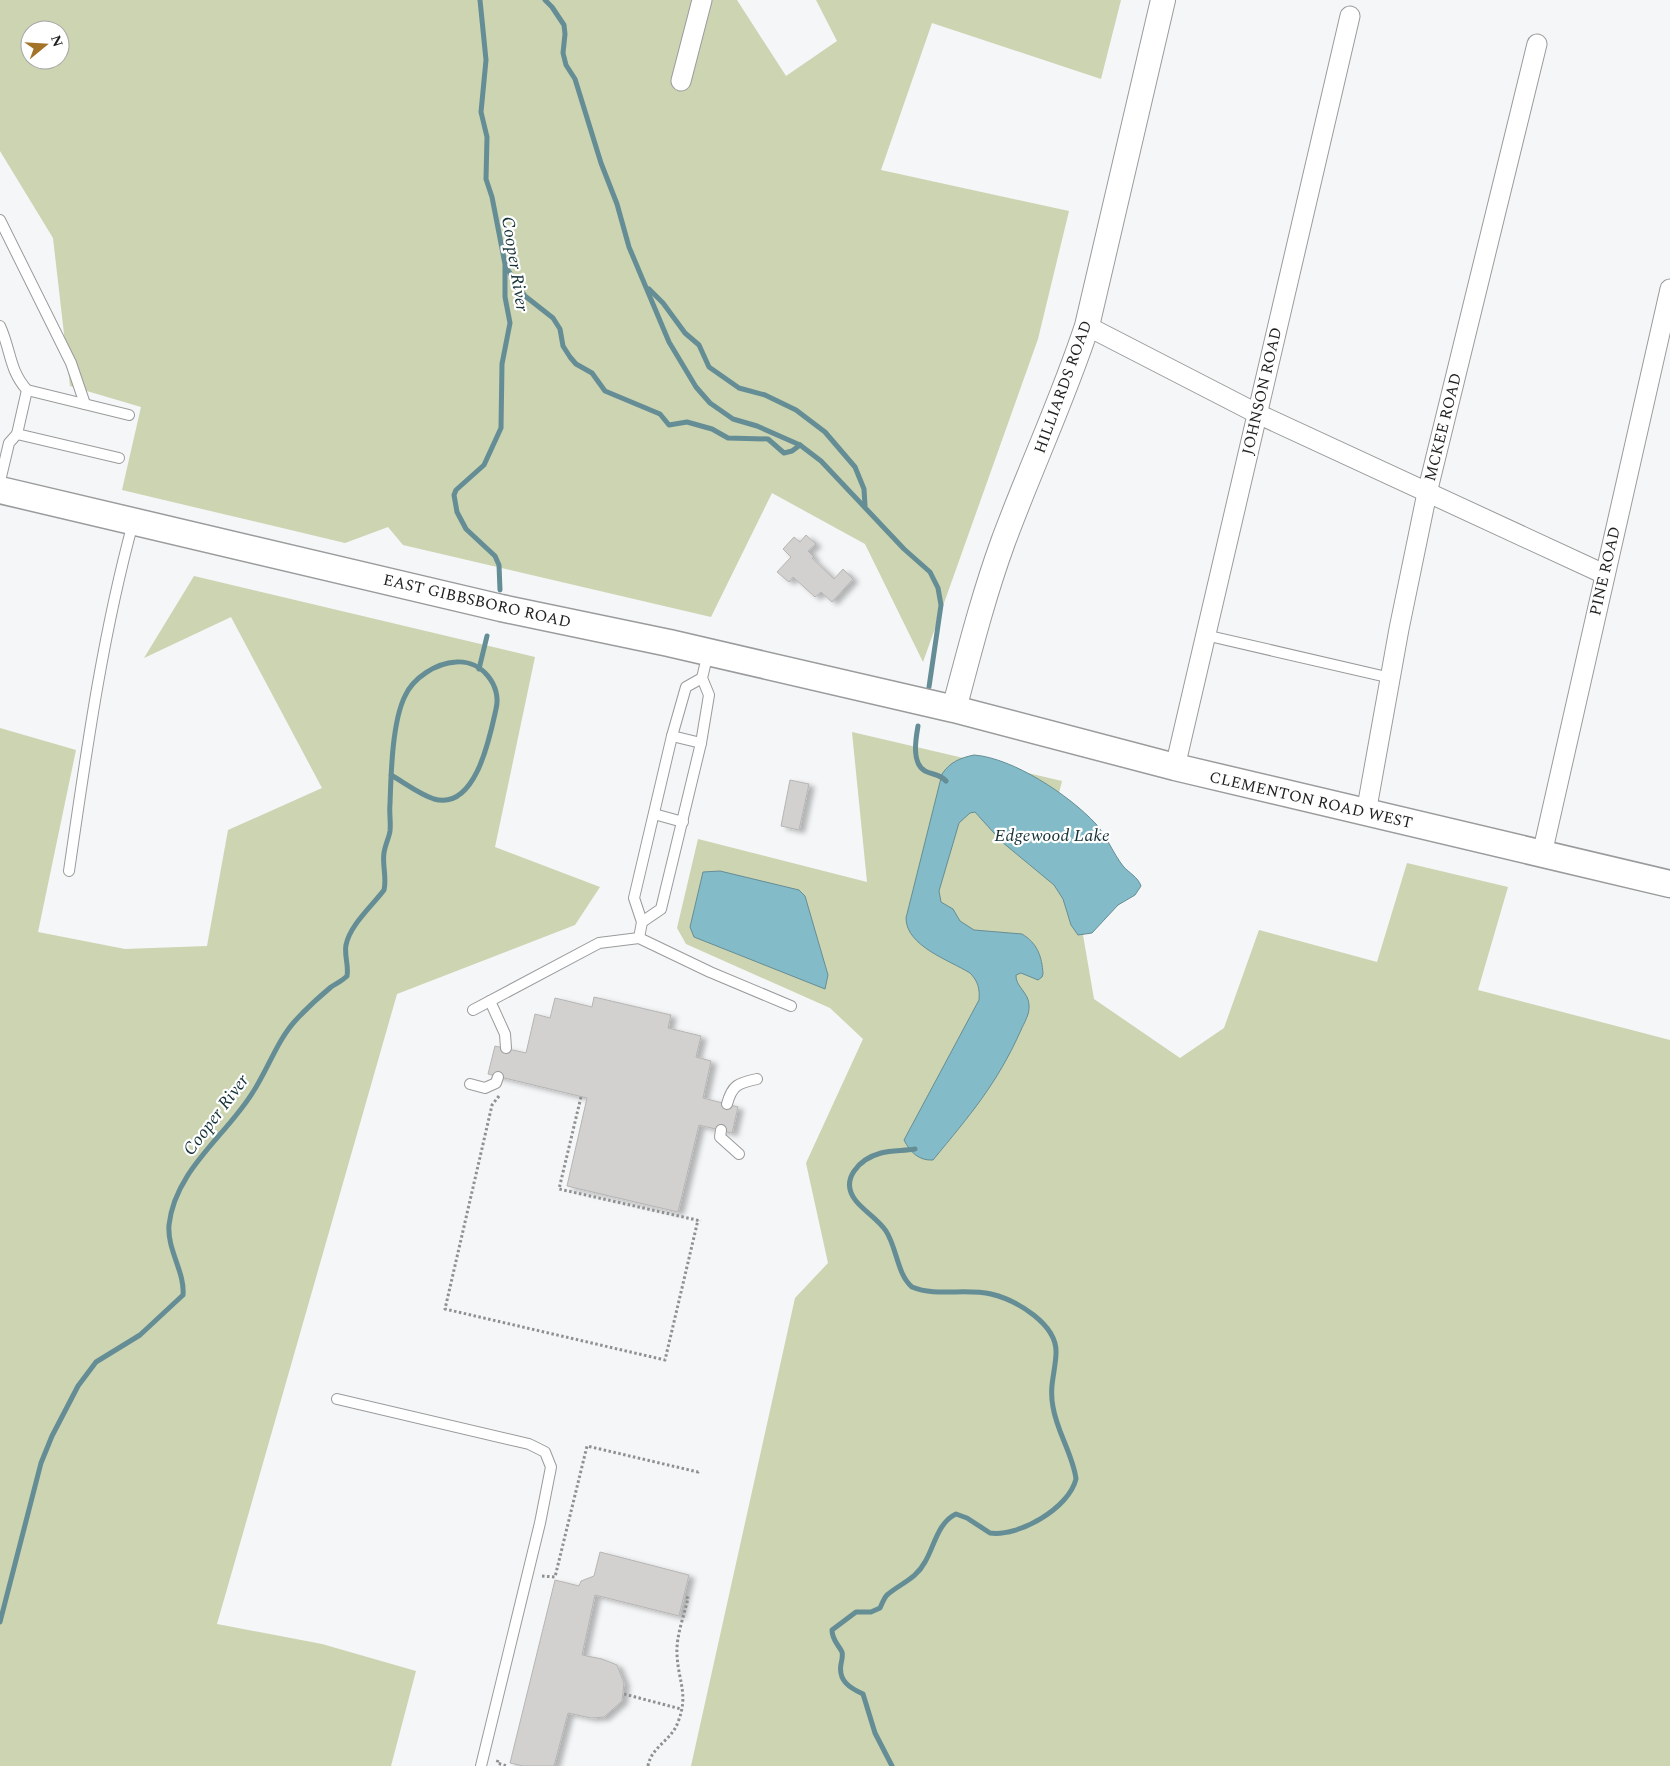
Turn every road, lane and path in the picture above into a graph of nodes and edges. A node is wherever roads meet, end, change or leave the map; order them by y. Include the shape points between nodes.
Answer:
1 (702, 0) edge
2 (1163, 0) edge
3 (1350, 16) dead end
4 (1537, 44) dead end
5 (681, 81) dead end
6 (0, 220) edge
7 (1670, 289) edge
8 (0, 326) edge
9 (1086, 326) junction
10 (27, 390) junction
11 (85, 404) junction
12 (1256, 413) junction
13 (130, 414) dead end
14 (17, 434) junction
15 (4, 442) edge
16 (119, 458) dead end
17 (0, 481) edge
18 (0, 490) edge
19 (1427, 493) junction
20 (133, 521) junction
21 (1604, 574) junction
22 (1205, 636) junction
23 (708, 653) junction
24 (702, 678) junction
25 (1391, 678) junction
26 (954, 709) junction
27 (672, 736) junction
28 (701, 743) junction
29 (1175, 767) junction
30 (1366, 813) junction
31 (654, 814) junction
32 (683, 822) junction
33 (1542, 854) junction
34 (69, 871) dead end
35 (1670, 884) edge
36 (642, 922) junction
37 (639, 938) junction
38 (490, 1002) junction
39 (791, 1006) dead end
40 (473, 1010) dead end
41 (506, 1048) dead end
42 (498, 1077) dead end
43 (757, 1079) dead end
44 (470, 1084) dead end
45 (503, 1091) dead end
46 (581, 1097) dead end
47 (727, 1104) dead end
48 (721, 1130) dead end
49 (739, 1154) dead end
50 (337, 1399) dead end
51 (699, 1470) dead end
52 (540, 1584) dead end
53 (684, 1596) dead end
54 (624, 1694) dead end
55 (681, 1709) junction
56 (499, 1754) dead end
57 (481, 1766) edge
58 (508, 1766) edge
59 (648, 1766) edge

1 - 5 street
2 - 9 street, HILLIARDS ROAD
3 - 12 street, JOHNSON ROAD
4 - 19 street, MCKEE ROAD
6 - 11 lane via 71,363
7 - 21 street, PINE ROAD
8 - 10 lane via 16,377
9 - 12 street
9 - 26 street, HILLIARDS ROAD via 1071,373 1003,541 981,606
10 - 11 lane
10 - 14 lane
11 - 13 lane
12 - 19 street
12 - 22 street, JOHNSON ROAD
14 - 15 lane
14 - 16 lane
15 - 17 lane
18 - 20 main road, EAST GIBBSBORO ROAD
19 - 21 street
19 - 25 street, MCKEE ROAD
20 - 23 main road, EAST GIBBSBORO ROAD
20 - 34 lane via 92,713
21 - 33 street, PINE ROAD
22 - 25 lane
22 - 29 street, JOHNSON ROAD
23 - 24 lane
23 - 26 main road, EAST GIBBSBORO ROAD
24 - 27 lane via 686,687
24 - 28 lane via 709,695
25 - 30 street, MCKEE ROAD
26 - 29 main road, CLEMENTON ROAD WEST
27 - 28 lane
27 - 31 lane
28 - 32 lane
29 - 30 main road, CLEMENTON ROAD WEST
30 - 33 main road, CLEMENTON ROAD WEST
31 - 32 lane
31 - 36 lane via 634,898
32 - 36 lane via 661,910
33 - 35 main road, CLEMENTON ROAD WEST
36 - 37 lane
37 - 38 lane via 599,943
37 - 39 lane
38 - 40 lane
38 - 41 lane via 505,1034
42 - 44 lane via 496,1083 485,1088
43 - 47 lane via 741,1083 730,1091
45 - 46 path via 492,1105 445,1309 664,1360 699,1221 559,1189
48 - 49 lane via 720,1137
50 - 57 lane via 529,1444 545,1452 551,1467
51 - 52 path via 587,1446 555,1577 542,1574
53 - 55 path via 688,1598 677,1654 684,1692
54 - 55 path
55 - 59 path via 676,1727 656,1748
56 - 58 path via 497,1763

